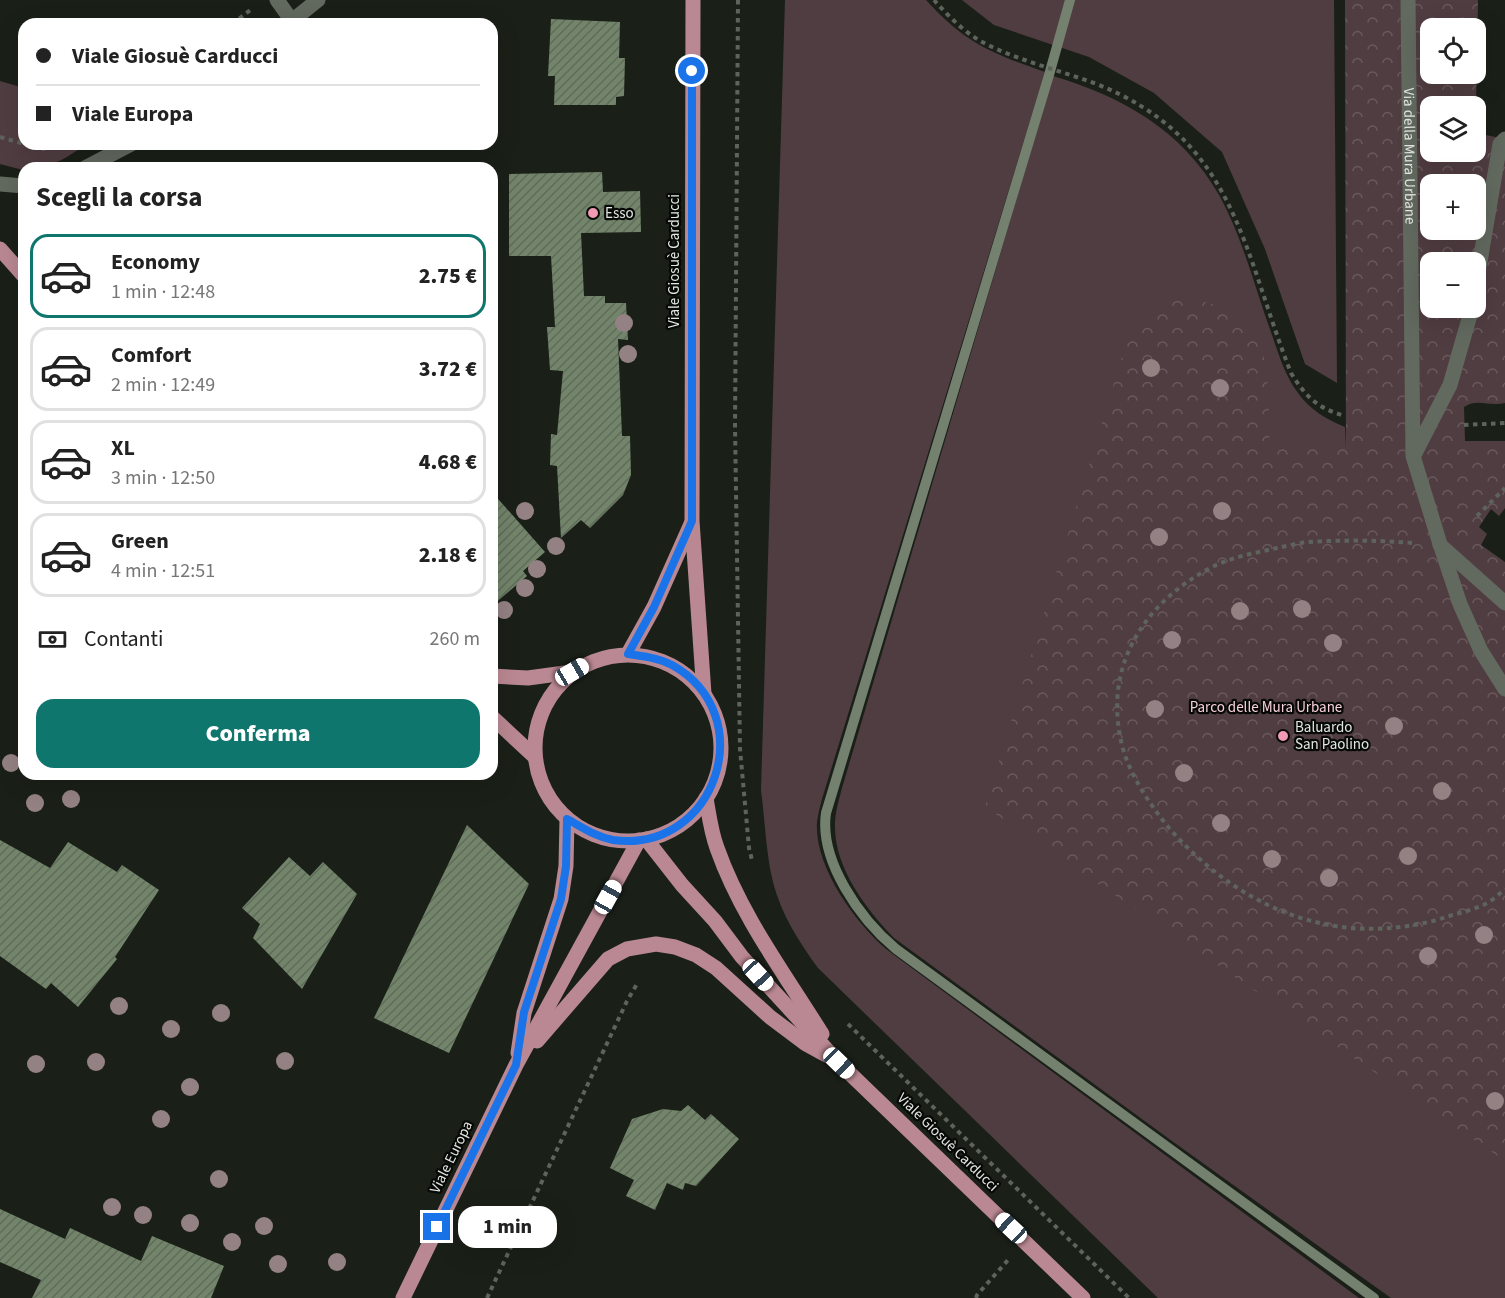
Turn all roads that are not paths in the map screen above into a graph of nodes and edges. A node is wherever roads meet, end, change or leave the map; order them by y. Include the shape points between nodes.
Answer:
1 (277, 0) edge
2 (318, 0) edge
3 (693, 0) edge
4 (1408, 0) edge
5 (288, 18) edge
6 (295, 18) edge
7 (1505, 139) edge
8 (120, 150) edge
9 (96, 162) edge
10 (0, 184) edge
11 (18, 186) edge
12 (0, 249) edge
13 (1482, 252) edge
14 (18, 269) edge
15 (1469, 318) edge
16 (1413, 456) junction
17 (692, 521) junction
18 (1440, 544) junction
19 (1505, 603) edge
20 (628, 654) junction
21 (572, 672) junction
22 (498, 676) edge
23 (1505, 689) edge
24 (704, 694) junction
25 (498, 723) edge
26 (535, 757) junction
27 (706, 798) junction
28 (567, 819) junction
29 (643, 839) junction
30 (839, 1063) junction
31 (516, 1065) junction
32 (403, 1298) edge
33 (1083, 1298) edge

1 - 5 street
2 - 6 street
3 - 17 main road, Viale Giosuè Carducci
4 - 16 street, Via della Mura Urbane
7 - 13 street via 1500,144
8 - 9 street
10 - 11 street
12 - 14 main road
15 - 16 street via 1450,385
16 - 18 street, Via della Mura Urbane
17 - 20 main road, Viale Giosuè Carducci via 654,607
17 - 24 main road, Viale Giosuè Carducci
18 - 19 street
18 - 23 street, Via della Mura Urbane via 1481,651
20 - 21 main road via 606,657
20 - 24 main road via 671,665
21 - 22 main road via 528,678
21 - 26 main road via 551,694 541,713
24 - 27 main road via 717,718 721,746 717,773
25 - 26 main road
26 - 28 main road via 549,797
27 - 29 main road via 680,824 664,834
27 - 30 main road, Viale Giosuè Carducci via 716,847 741,902
28 - 29 main road via 595,835
28 - 31 main road, Viale Europa via 561,899 524,1012
29 - 30 main road, Viale Giosuè Carducci via 742,957
29 - 31 main road, Viale Europa
30 - 31 main road, Viale Giosuè Carducci via 806,1044 716,968 696,955 656,944 627,949 608,960
30 - 33 main road, Viale Giosuè Carducci
31 - 32 main road, Viale Europa

